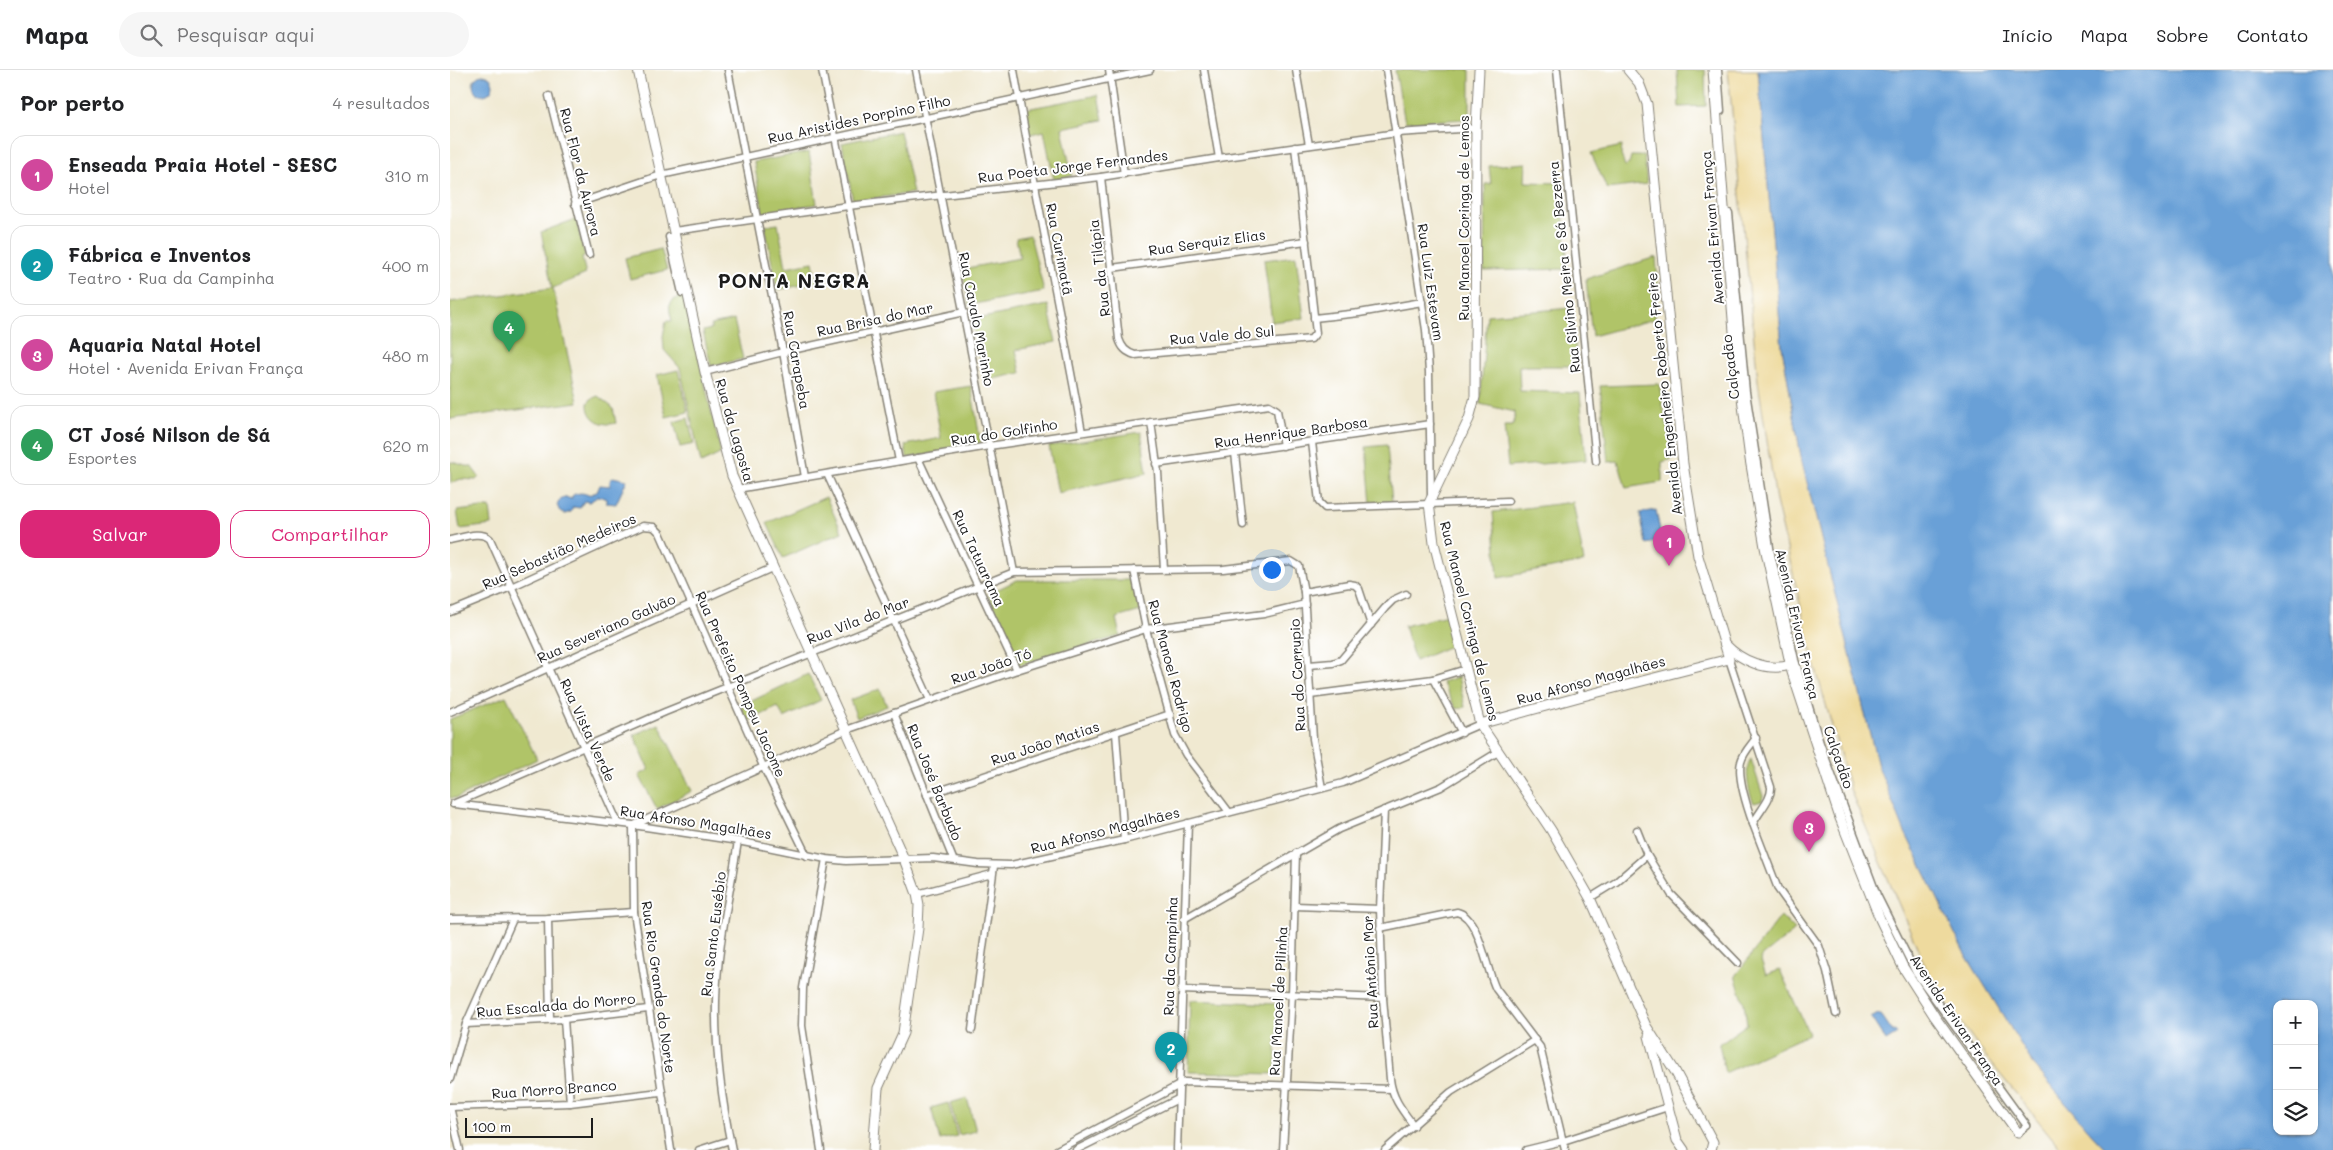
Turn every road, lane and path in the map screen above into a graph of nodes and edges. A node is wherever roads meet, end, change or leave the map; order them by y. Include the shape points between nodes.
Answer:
1 (638, 70) edge
2 (728, 70) edge
3 (822, 70) edge
4 (916, 70) edge
5 (1014, 70) edge
6 (1109, 70) edge
7 (1150, 70) edge
8 (1204, 70) edge
9 (1296, 70) edge
10 (1386, 70) edge
11 (1479, 70) edge
12 (1557, 70) edge
13 (1628, 70) edge
14 (1713, 70) edge
15 (1718, 70) edge
16 (1111, 79) junction
17 (549, 96) dead end
18 (1019, 98) junction
19 (926, 117) junction
20 (1476, 128) junction
21 (1397, 133) junction
22 (837, 137) junction
23 (1310, 145) junction
24 (1295, 147) junction
25 (746, 156) junction
26 (1219, 158) junction
27 (1124, 174) junction
28 (661, 175) junction
29 (1101, 177) junction
30 (1035, 185) junction
31 (940, 195) junction
32 (575, 204) junction
33 (848, 206) junction
34 (758, 219) junction
35 (671, 234) junction
36 (1306, 241) junction
37 (589, 255) dead end
38 (1112, 268) junction
39 (682, 294) dead end
40 (1422, 302) junction
41 (964, 312) junction
42 (1314, 318) junction
43 (872, 332) junction
44 (783, 352) junction
45 (1129, 353) joint
46 (705, 372) junction
47 (1151, 422) junction
48 (1430, 424) junction
49 (1082, 432) junction
50 (1312, 442) junction
51 (989, 446) junction
52 (1283, 446) junction
53 (1234, 453) junction
54 (918, 458) junction
55 (899, 462) junction
56 (1596, 462) dead end
57 (1156, 464) junction
58 (827, 474) junction
59 (805, 477) junction
60 (737, 489) junction
61 (1430, 501) junction
62 (1508, 501) dead end
63 (650, 525) joint
64 (1243, 525) dead end
65 (450, 540) edge
66 (1294, 562) joint
67 (772, 568) junction
68 (1164, 569) junction
69 (1134, 570) junction
70 (1014, 572) junction
71 (979, 586) junction
72 (511, 587) junction
73 (1304, 592) junction
74 (1406, 594) dead end
75 (691, 603) junction
76 (1305, 604) junction
77 (450, 612) edge
78 (894, 619) junction
79 (1372, 625) junction
80 (1146, 629) junction
81 (1724, 643) junction
82 (810, 652) junction
83 (1729, 659) junction
84 (1309, 665) junction
85 (1790, 665) junction
86 (546, 668) junction
87 (1466, 669) junction
88 (1017, 670) junction
89 (1433, 679) junction
90 (728, 686) junction
91 (1576, 686) dead end
92 (1310, 695) junction
93 (1584, 696) junction
94 (930, 700) junction
95 (450, 712) edge
96 (894, 713) junction
97 (1170, 714) junction
98 (1480, 724) junction
99 (846, 730) junction
100 (1116, 733) junction
101 (1462, 733) junction
102 (1756, 738) junction
103 (583, 748) junction
104 (1498, 752) junction
105 (763, 766) junction
106 (1322, 788) junction
107 (927, 795) junction
108 (452, 804) edge
109 (1384, 810) junction
110 (1229, 812) junction
111 (618, 823) junction
112 (1188, 824) junction
113 (1753, 824) junction
114 (633, 825) junction
115 (1637, 830) dead end
116 (1124, 840) junction
117 (738, 842) junction
118 (1296, 853) junction
119 (1648, 855) junction
120 (807, 856) junction
121 (826, 859) junction
122 (904, 859) junction
123 (953, 859) junction
124 (994, 866) junction
125 (992, 874) junction
126 (917, 894) junction
127 (1590, 898) junction
128 (1295, 906) junction
129 (1380, 909) junction
130 (634, 912) junction
131 (548, 918) junction
132 (450, 919) edge
133 (513, 919) junction
134 (1184, 919) junction
135 (1380, 928) junction
136 (1738, 963) dead end
137 (1181, 990) junction
138 (1292, 994) junction
139 (1383, 998) junction
140 (648, 1009) junction
141 (1836, 1014) dead end
142 (550, 1019) junction
143 (564, 1019) junction
144 (466, 1024) junction
145 (1646, 1026) junction
146 (972, 1030) dead end
147 (1535, 1040) junction
148 (450, 1079) edge
149 (1178, 1085) junction
150 (1286, 1085) junction
151 (1391, 1089) junction
152 (660, 1092) junction
153 (1178, 1099) junction
154 (570, 1103) junction
155 (450, 1107) edge
156 (1668, 1107) junction
157 (1414, 1126) junction
158 (2018, 1133) joint
159 (730, 1140) junction
160 (1678, 1140) junction
161 (1563, 1141) junction
162 (1712, 1146) edge
163 (460, 1150) edge
164 (671, 1150) edge
165 (699, 1150) edge
166 (732, 1150) edge
167 (821, 1150) edge
168 (873, 1150) edge
169 (1057, 1150) edge
170 (1076, 1150) edge
171 (1177, 1150) edge
172 (1283, 1150) edge
173 (1385, 1150) edge
174 (1526, 1150) edge
175 (1565, 1150) edge
176 (1679, 1150) edge
177 (1684, 1150) edge
178 (1719, 1150) edge

1 - 28 street, Rua da Lagosta
2 - 25 street, Rua Carapeba
3 - 22 street
4 - 19 street, Rua Cavalo Marinho
5 - 18 street, Rua Curimatã
6 - 16 street
7 - 16 street, Rua Aristides Porpino Filho
8 - 26 street
9 - 23 street
10 - 21 street, Rua Luiz Estevam
11 - 20 street, Rua Manoel Coringa de Lemos
12 - 56 street, Rua Silvino Meira e Sá Bezerra
13 - 81 street, Avenida Engenheiro Roberto Freire via 1647,104 1683,464 1698,556
14 - 85 street, Avenida Erivan França via 1735,344 1750,459
15 - 158 street, Calçadão via 1747,402 1771,554 1795,660 1820,744 1877,895 1916,973 2027,1126
16 - 18 street, Rua Aristides Porpino Filho
16 - 27 street
17 - 32 street, Rua Flor da Aurora
18 - 19 street, Rua Aristides Porpino Filho
18 - 30 street, Rua Curimatã
19 - 22 street, Rua Aristides Porpino Filho
19 - 31 street, Rua Cavalo Marinho
20 - 21 street, Rua Poeta Jorge Fernandes
20 - 61 street, Rua Manoel Coringa de Lemos via 1475,398 1469,419
21 - 23 street, Rua Poeta Jorge Fernandes
21 - 40 street, Rua Luiz Estevam
22 - 25 street, Rua Aristides Porpino Filho
22 - 33 street
23 - 24 street, Rua Poeta Jorge Fernandes
24 - 26 street, Rua Poeta Jorge Fernandes
24 - 36 street
25 - 28 street, Rua Aristides Porpino Filho
25 - 34 street, Rua Carapeba
26 - 27 street, Rua Poeta Jorge Fernandes
27 - 29 street, Rua Poeta Jorge Fernandes
28 - 32 street, Rua Aristides Porpino Filho
28 - 35 street, Rua da Lagosta
29 - 30 street, Rua Poeta Jorge Fernandes
29 - 38 street, Rua da Tilápia
30 - 31 street, Rua Poeta Jorge Fernandes
30 - 49 street, Rua Curimatã
31 - 33 street, Rua Poeta Jorge Fernandes
31 - 41 street, Rua Cavalo Marinho
32 - 37 street, Rua Flor da Aurora
33 - 34 street, Rua Poeta Jorge Fernandes
33 - 43 street
34 - 35 street, Rua Poeta Jorge Fernandes
34 - 44 street, Rua Carapeba
35 - 39 street
35 - 46 street, Rua da Lagosta
36 - 38 street, Rua Serquiz Elias
36 - 42 street
38 - 45 street, Rua da Tilápia via 1119,339
40 - 42 street
40 - 48 street, Rua Luiz Estevam
41 - 43 street, Rua Brisa do Mar
41 - 51 street, Rua Cavalo Marinho
42 - 45 street, Rua Vale do Sul via 1316,335 1310,339
43 - 44 street, Rua Brisa do Mar
43 - 55 street
44 - 46 street, Rua Brisa do Mar
44 - 59 street, Rua Carapeba
46 - 60 street, Rua da Lagosta
47 - 49 street, Rua do Golfinho
47 - 52 street, Rua do Golfinho via 1269,405 1276,408
47 - 57 street
48 - 50 street, Rua Henrique Barbosa
48 - 61 street, Rua Luiz Estevam
49 - 51 street, Rua do Golfinho
50 - 52 street, Rua Henrique Barbosa
50 - 61 street via 1319,502 1325,508
51 - 54 street, Rua do Golfinho
51 - 70 street, Rua Cavalo Marinho
52 - 53 street, Rua Henrique Barbosa
53 - 57 street, Rua Henrique Barbosa
53 - 64 street
54 - 55 street, Rua do Golfinho
54 - 71 street, Rua Tatuarama
55 - 58 street, Rua do Golfinho
57 - 68 street
58 - 59 street, Rua do Golfinho
58 - 78 street
59 - 60 street, Rua do Golfinho
60 - 67 street, Rua da Lagosta
61 - 62 street
61 - 87 street, Rua Manoel Coringa de Lemos via 1434,543
63 - 72 street, Rua Sebastião Medeiros
63 - 75 street, Rua Prefeito Pompeu Jacome via 660,533
65 - 72 street, Rua Vista Verde via 480,534 487,537
66 - 68 street, Rua Vila do Mar via 1223,569
66 - 73 street, Rua do Corrupio via 1298,566
67 - 75 street, Rua Severiano Galvão
67 - 82 street, Rua da Lagosta
68 - 69 street, Rua Vila do Mar
69 - 70 street, Rua Vila do Mar
69 - 80 street, Rua Manoel Rodrigo
70 - 71 street, Rua Vila do Mar
71 - 78 street, Rua Vila do Mar
71 - 88 street, Rua Tatuarama
72 - 77 street, Rua Sebastião Medeiros
72 - 86 street, Rua Vista Verde
73 - 76 street, Rua do Corrupio
73 - 79 street via 1355,585
74 - 79 street via 1393,600
75 - 86 street, Rua Severiano Galvão
75 - 90 street, Rua Prefeito Pompeu Jacome
76 - 80 street, Rua João Tó via 1264,614
76 - 84 street, Rua do Corrupio
78 - 82 street, Rua Vila do Mar
78 - 94 street
79 - 84 street via 1339,661
80 - 88 street, Rua João Tó
80 - 97 street, Rua Manoel Rodrigo
81 - 83 street
81 - 85 street via 1745,660 1781,668
82 - 90 street, Rua Vila do Mar
82 - 99 street, Rua da Lagosta
83 - 93 street, Rua Afonso Magalhães
83 - 102 street
84 - 92 street, Rua do Corrupio
85 - 158 street, Avenida Erivan França via 1840,818 1903,967
86 - 95 street, Rua Severiano Galvão
86 - 103 street, Rua Vista Verde
87 - 89 street
87 - 98 street, Rua Manoel Coringa de Lemos
88 - 94 street, Rua João Tó
89 - 92 street
89 - 101 street
90 - 103 street, Rua Vila do Mar
90 - 105 street, Rua Prefeito Pompeu Jacome
91 - 93 street
92 - 106 street, Rua do Corrupio via 1313,739
93 - 98 street, Rua Afonso Magalhães
94 - 96 street, Rua João Tó
96 - 99 street, Rua João Tó
96 - 107 street, Rua José Barbudo
97 - 100 street, Rua João Matias
97 - 110 street, Rua Manoel Rodrigo via 1175,735 1186,756
98 - 101 street, Rua Afonso Magalhães
98 - 104 street, Rua Manoel Coringa de Lemos
99 - 105 street, Rua João Tó
99 - 122 street, Rua da Lagosta
100 - 107 street, Rua João Matias
100 - 116 street
101 - 106 street, Rua Afonso Magalhães via 1353,779
102 - 113 street via 1740,765
102 - 113 street via 1771,791
103 - 108 street, Rua Vila do Mar
103 - 111 street, Rua Vista Verde
104 - 109 street via 1441,787
104 - 127 street, Rua Manoel Coringa de Lemos via 1551,830
105 - 114 street, Rua João Tó
105 - 120 street, Rua Prefeito Pompeu Jacome
106 - 110 street, Rua Afonso Magalhães
107 - 123 street, Rua José Barbudo
108 - 111 street, Rua Afonso Magalhães
109 - 118 street via 1339,829
109 - 129 street, Rua Antônio Mor
110 - 112 street, Rua Afonso Magalhães
111 - 114 street, Rua Afonso Magalhães
112 - 116 street, Rua Afonso Magalhães
112 - 134 street, Rua da Campinha
113 - 141 street via 1778,889 1819,946
114 - 117 street, Rua Afonso Magalhães
114 - 130 street, Rua Rio Grande do Norte
115 - 119 street
116 - 124 street, Rua Afonso Magalhães via 1032,862
117 - 120 street, Rua Afonso Magalhães
117 - 159 street, Rua Santo Eusébio via 718,965 716,1001 717,1040
118 - 128 street, Rua Manoel de Pilinha
118 - 134 street
119 - 127 street via 1616,882
119 - 136 street via 1683,908
120 - 121 street, Rua Afonso Magalhães
121 - 122 street, Rua Afonso Magalhães
121 - 167 street via 803,988 802,1026
122 - 123 street, Rua Afonso Magalhães
122 - 126 street, Rua da Lagosta
123 - 124 street, Rua Afonso Magalhães
124 - 125 street
125 - 126 street
125 - 146 street
126 - 168 street, Rua da Lagosta via 919,922 905,1024 878,1088
127 - 145 street, Rua Manoel Coringa de Lemos
128 - 129 street
128 - 138 street, Rua Manoel de Pilinha
129 - 135 street, Rua Antônio Mor
130 - 131 street
130 - 140 street, Rua Rio Grande do Norte
131 - 133 street
131 - 142 street
132 - 133 street
133 - 144 street
134 - 137 street, Rua da Campinha
135 - 139 street, Rua Antônio Mor
135 - 147 street via 1457,912 1466,915 1479,939 1496,989
137 - 138 street
137 - 149 street, Rua da Campinha
138 - 139 street
138 - 150 street, Rua Manoel de Pilinha
139 - 151 street, Rua Antônio Mor
140 - 143 street, Rua Escalada do Morro
140 - 152 street, Rua Rio Grande do Norte
142 - 143 street, Rua Escalada do Morro
142 - 144 street, Rua Escalada do Morro
143 - 154 street
144 - 148 street
145 - 156 street
145 - 162 street via 1674,1071
147 - 157 street via 1451,1092
147 - 161 street via 1543,1056
149 - 150 street via 1192,1081
149 - 153 street, Rua da Campinha
149 - 169 street
150 - 151 street
150 - 172 street, Rua Manoel de Pilinha
151 - 157 street, Rua Antônio Mor via 1397,1104
152 - 154 street, Rua Morro Branco
152 - 164 street, Rua Rio Grande do Norte
153 - 170 street
153 - 171 street, Rua da Campinha
154 - 155 street, Rua Morro Branco
155 - 163 street
156 - 160 street
156 - 161 street
157 - 173 street
159 - 165 street
159 - 166 street, Rua Santo Eusébio
160 - 176 street
160 - 177 street
161 - 174 street
161 - 175 street
162 - 178 street

